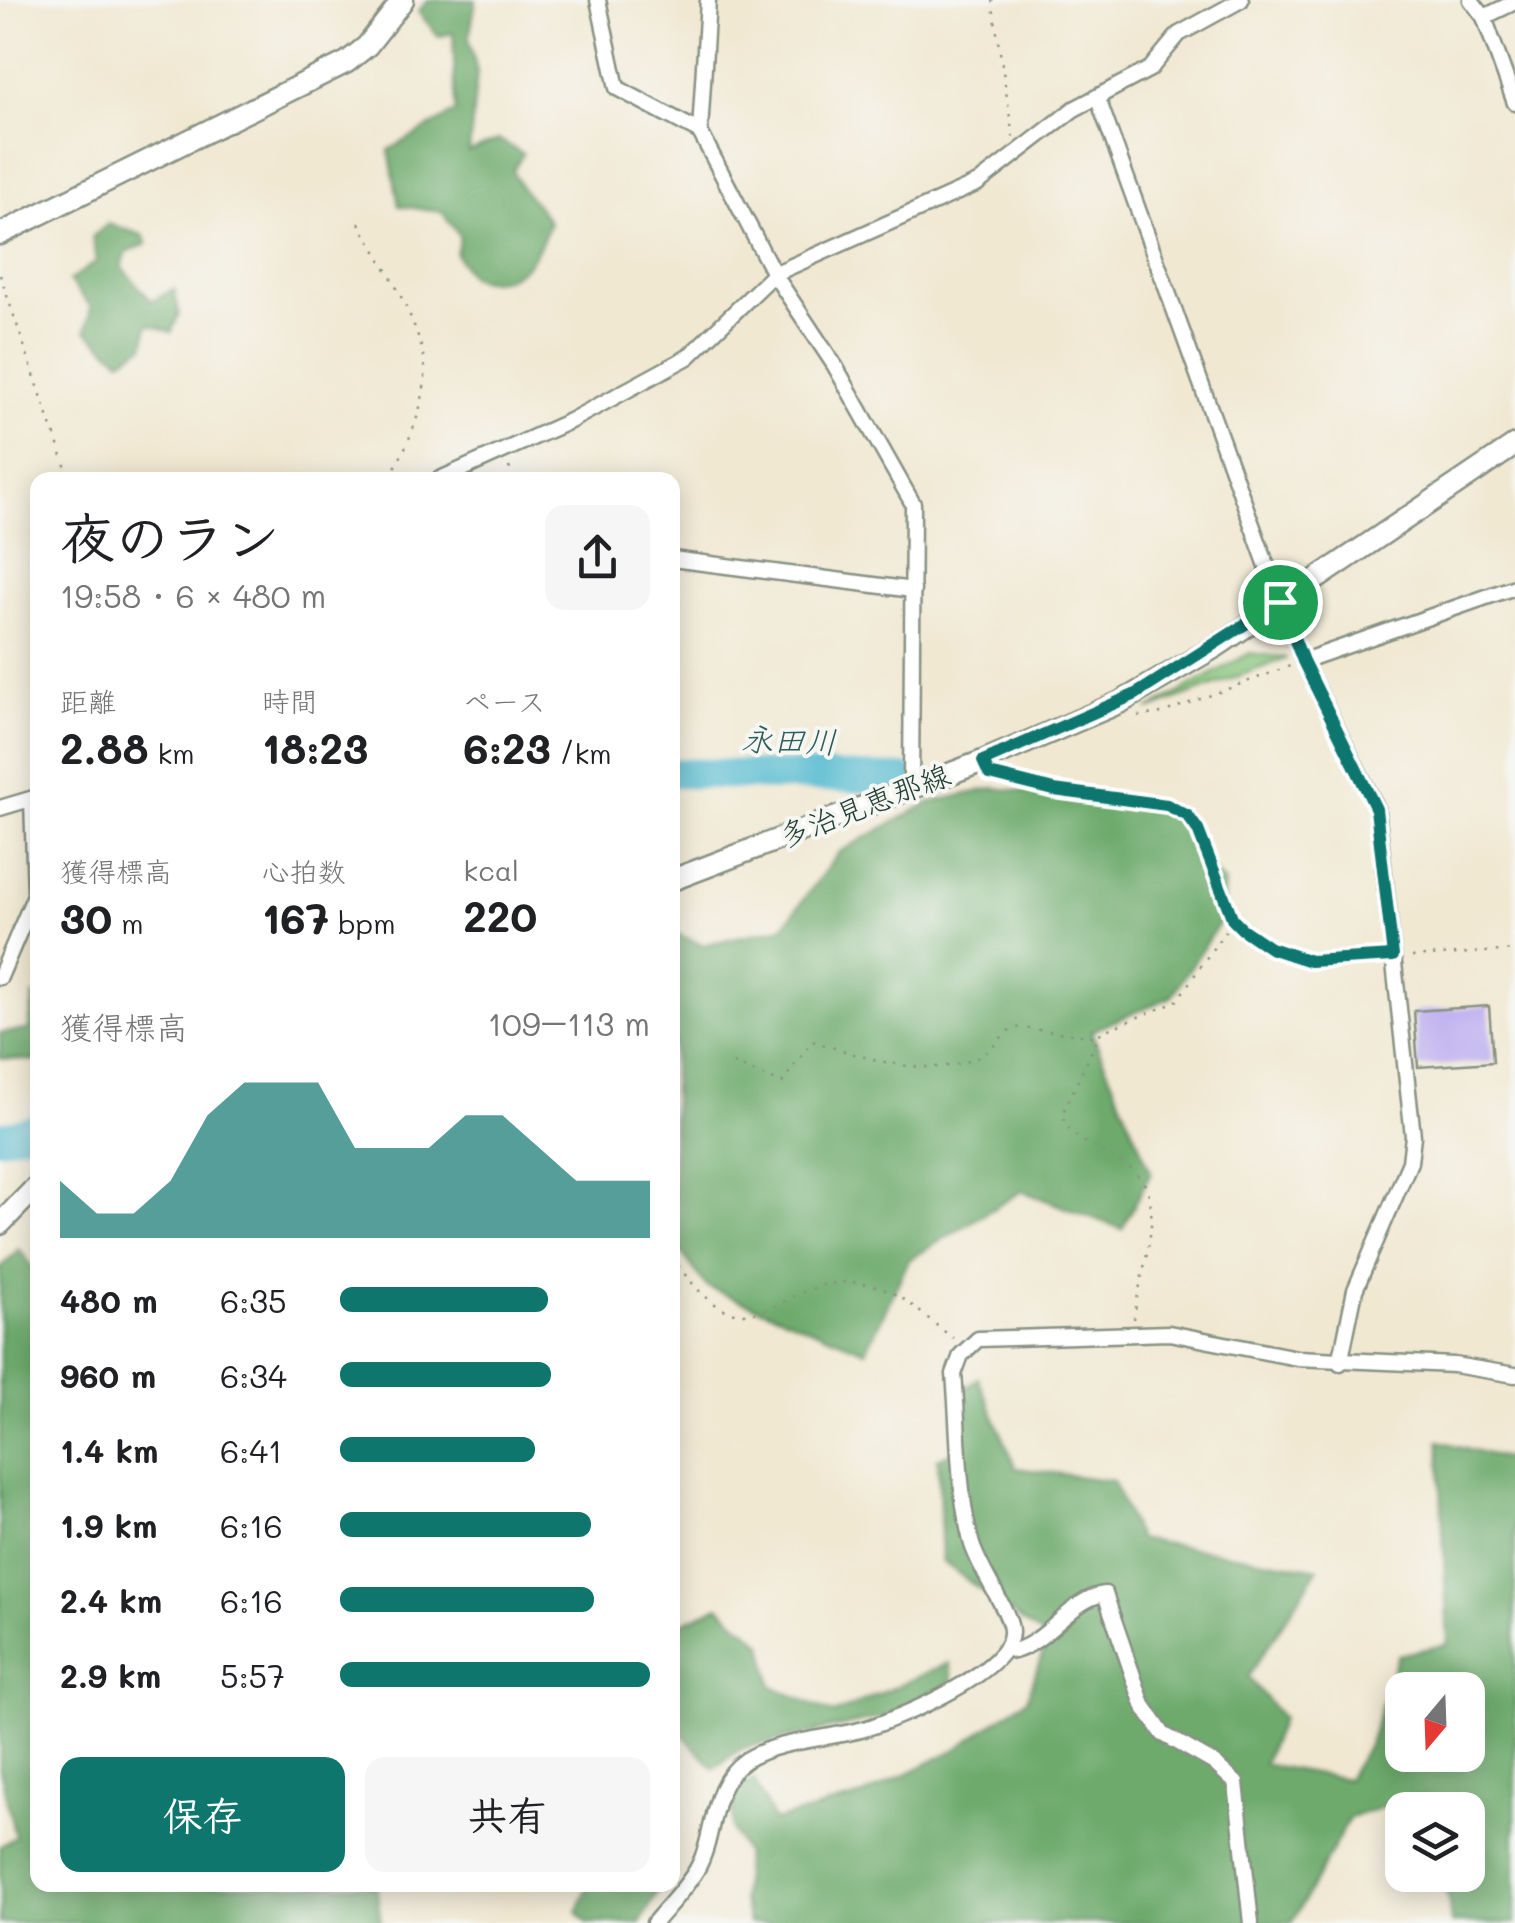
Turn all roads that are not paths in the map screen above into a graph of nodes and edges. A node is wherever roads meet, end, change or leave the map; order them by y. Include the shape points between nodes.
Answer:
1 (404, 0) edge
2 (598, 0) edge
3 (708, 0) edge
4 (1241, 0) edge
5 (1472, 0) edge
6 (1515, 2) edge
7 (1219, 6) edge
8 (1484, 16) junction
9 (1098, 99) junction
10 (1515, 102) edge
11 (700, 132) junction
12 (0, 234) edge
13 (774, 274) junction
14 (1515, 446) edge
15 (456, 472) edge
16 (680, 560) edge
17 (1515, 587) edge
18 (913, 590) junction
19 (1280, 602) junction
20 (1303, 661) junction
21 (910, 790) junction
22 (30, 799) edge
23 (0, 808) edge
24 (680, 877) edge
25 (30, 907) edge
26 (0, 976) edge
27 (30, 1193) edge
28 (0, 1224) edge
29 (1340, 1362) junction
30 (1515, 1375) edge
31 (1007, 1646) junction
32 (680, 1890) edge
33 (679, 1892) edge
34 (654, 1923) edge
35 (1251, 1923) edge

1 - 12 main road via 347,62
2 - 11 street via 617,88
3 - 11 street
4 - 7 street
5 - 8 street
6 - 8 street
7 - 9 street via 1179,34 1150,69
8 - 10 street
9 - 13 street via 1074,109 978,183
9 - 19 street
11 - 13 street
13 - 15 street via 688,357 570,422
13 - 18 street via 913,504
14 - 19 main road, 多治見恵那線
16 - 18 street
17 - 20 street
18 - 21 street
19 - 20 street
19 - 21 main road, 多治見恵那線 via 1121,702
20 - 29 street via 1376,809 1414,1150 1355,1290
21 - 24 main road, 多治見恵那線
22 - 23 street
25 - 26 street
27 - 28 main road
29 - 30 street via 1454,1365
29 - 31 street via 1134,1331 997,1336 967,1348 954,1374 966,1519 982,1576 1011,1630
31 - 32 street via 984,1670 920,1708 747,1760 714,1805 698,1868
31 - 35 street via 1014,1650 1041,1640 1092,1596 1105,1594 1143,1705 1164,1734 1236,1783
33 - 34 street

